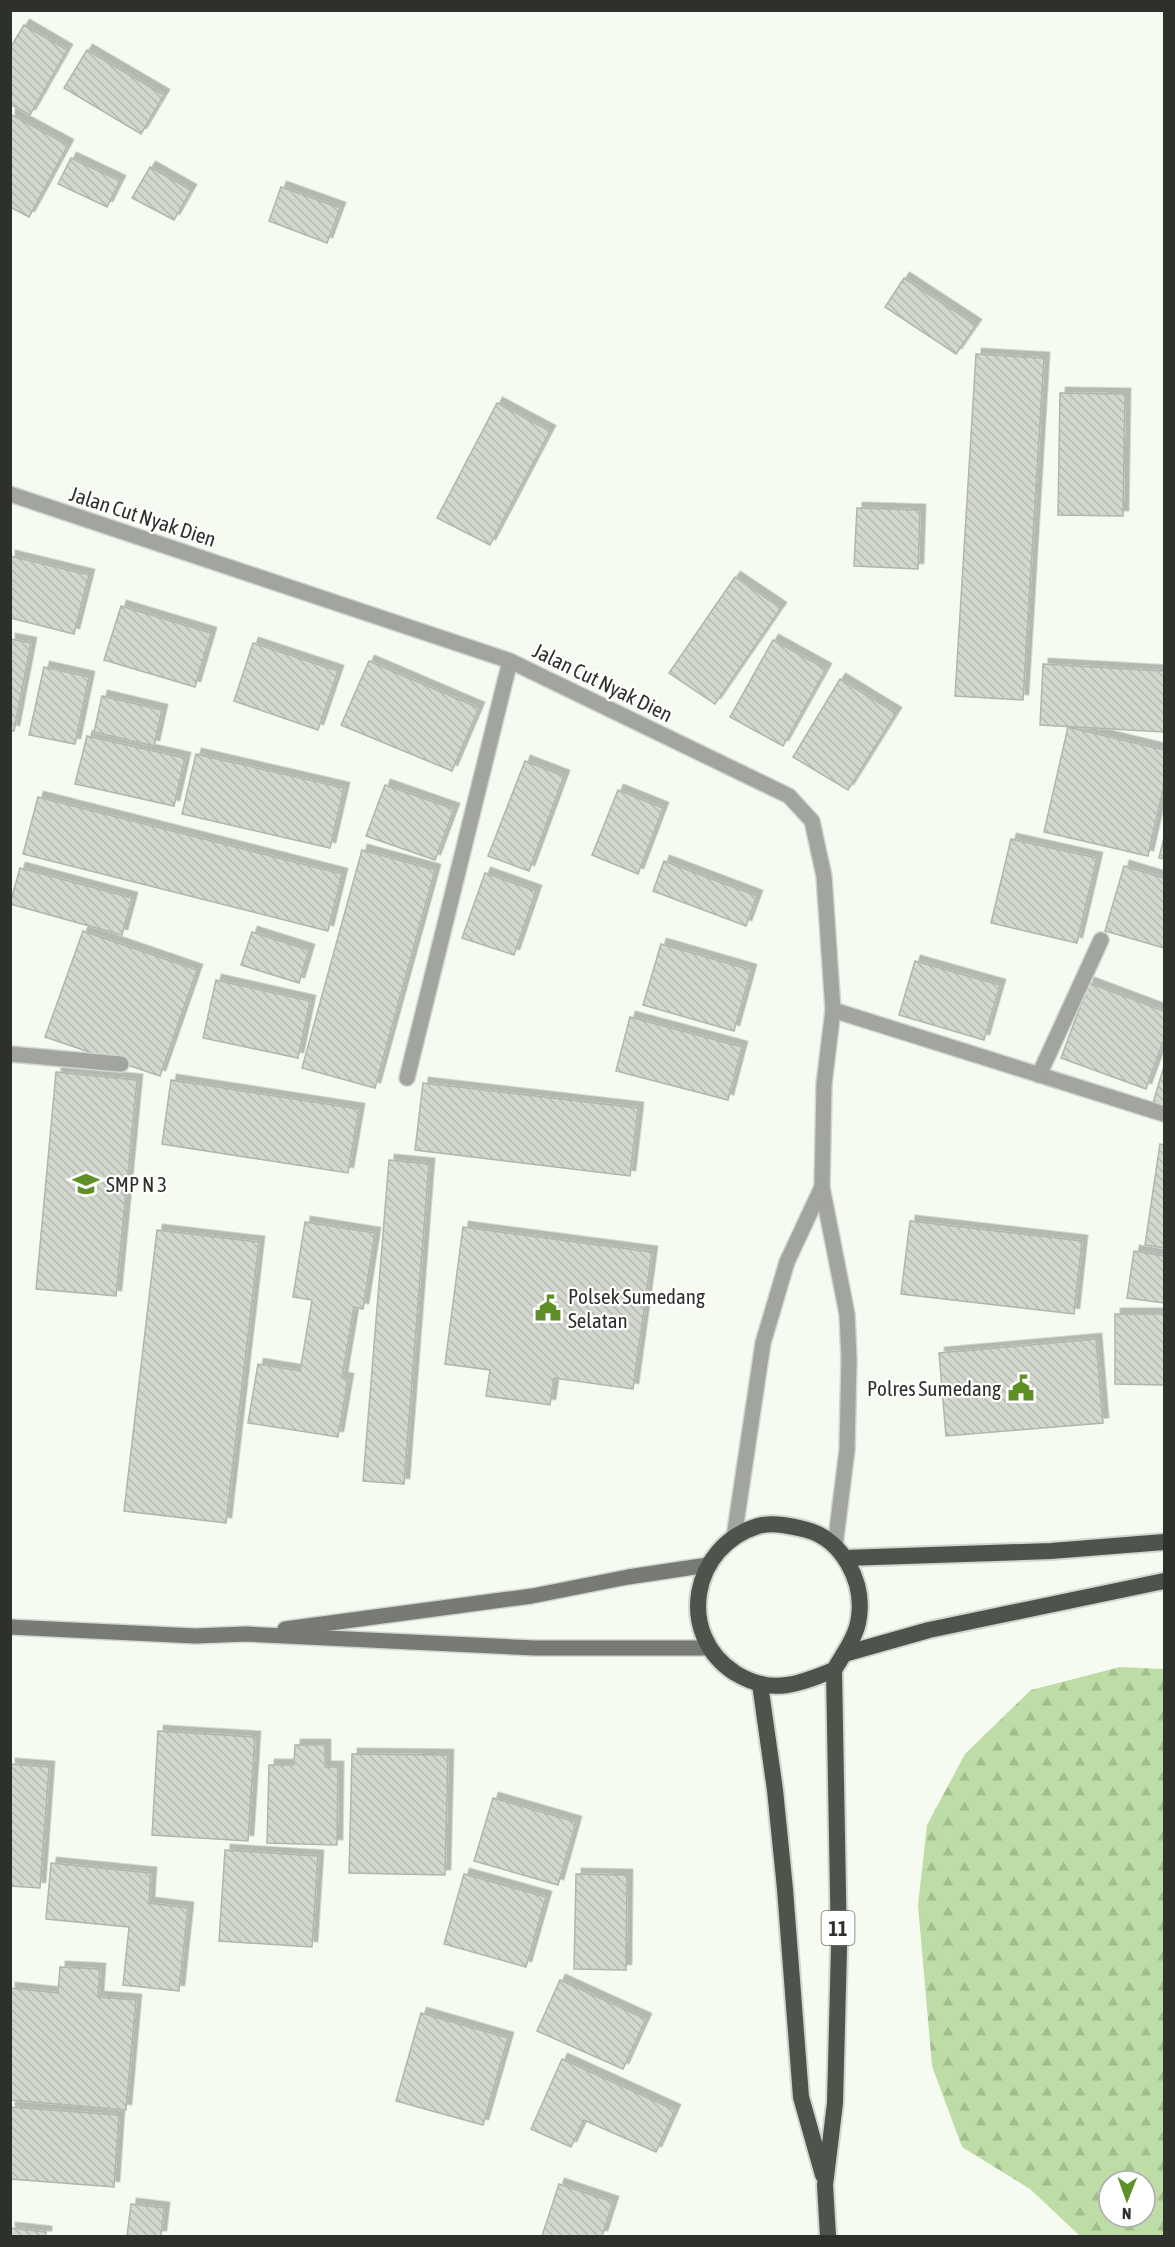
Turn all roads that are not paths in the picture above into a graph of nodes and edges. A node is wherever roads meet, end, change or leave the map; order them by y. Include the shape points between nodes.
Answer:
1 (10, 494) edge
2 (510, 661) junction
3 (1101, 940) dead end
4 (833, 1011) junction
5 (10, 1054) edge
6 (121, 1064) dead end
7 (1039, 1075) junction
8 (407, 1078) dead end
9 (1164, 1114) edge
10 (822, 1187) junction
11 (734, 1537) junction
12 (1164, 1542) edge
13 (840, 1552) junction
14 (708, 1565) junction
15 (1164, 1581) edge
16 (10, 1627) edge
17 (246, 1634) junction
18 (710, 1648) junction
19 (844, 1654) junction
20 (834, 1670) junction
21 (759, 1684) junction
22 (825, 2185) junction
23 (828, 2236) edge

1 - 2 street, Jalan Cut Nyak Dien
2 - 4 street, Jalan Cut Nyak Dien via 789,796 812,821 824,876
2 - 8 street
3 - 7 street
4 - 7 street
4 - 10 street, Jalan Cut Nyak Dien via 824,1084
5 - 6 street
7 - 9 street
10 - 11 street via 787,1262 763,1343
10 - 13 street via 847,1314 847,1450
11 - 13 highway via 759,1526 786,1524 813,1532
11 - 14 highway
12 - 13 highway via 1051,1551
13 - 19 highway via 855,1577 860,1596 860,1617
14 - 17 main road via 532,1596
14 - 18 highway via 699,1585 698,1607 701,1628
15 - 19 highway via 929,1630
16 - 17 main road via 195,1636
17 - 18 main road via 535,1648
18 - 21 highway via 731,1670
19 - 20 highway
20 - 21 highway via 786,1686
20 - 22 highway, 11 via 839,1948 835,2103
21 - 22 highway, 11 via 775,1790 801,2097
22 - 23 highway, 11

